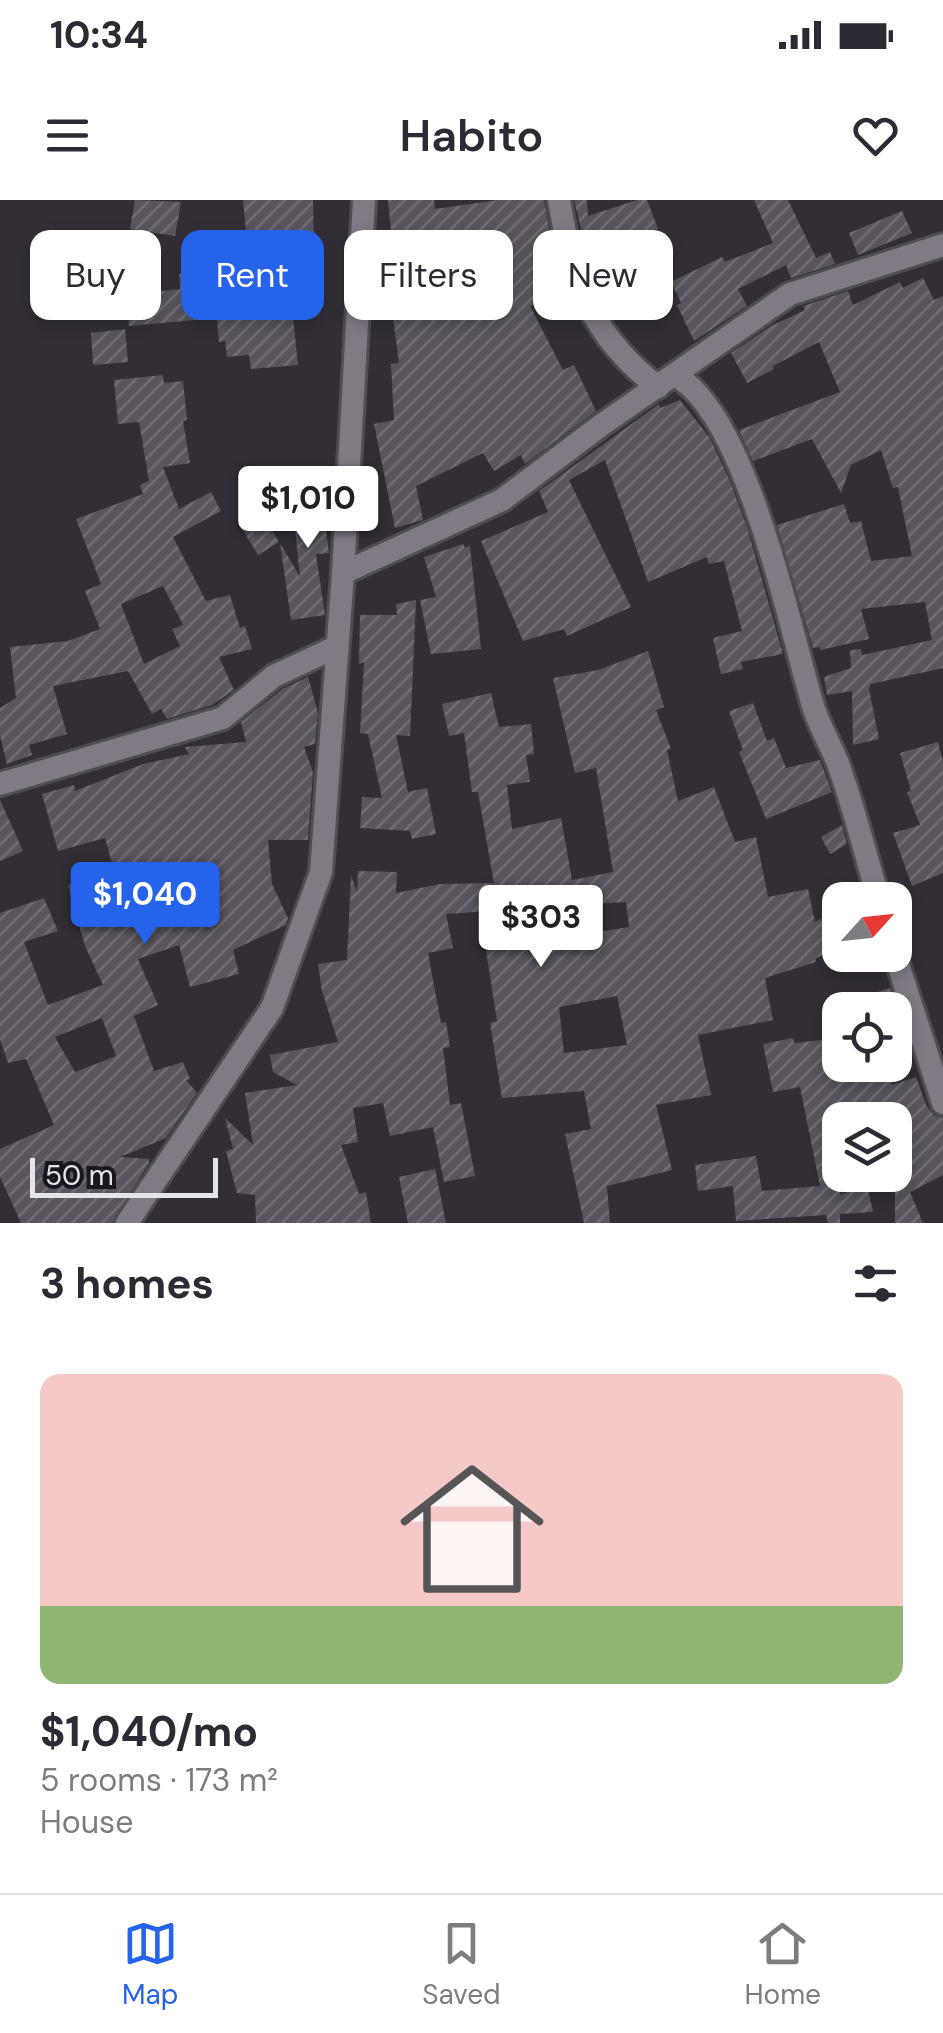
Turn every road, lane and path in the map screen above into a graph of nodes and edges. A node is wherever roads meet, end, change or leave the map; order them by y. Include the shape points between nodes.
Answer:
1 (364, 200) edge
2 (559, 200) edge
3 (943, 245) edge
4 (666, 381) junction
5 (343, 573) junction
6 (336, 647) junction
7 (0, 784) edge
8 (874, 882) edge
9 (901, 972) edge
10 (943, 1103) edge
11 (126, 1223) edge

1 - 5 street
2 - 4 street via 568,256 594,319 634,369
3 - 4 street via 790,294
4 - 5 street via 502,500
4 - 8 street via 688,382 728,438 776,568 813,708
5 - 6 street
6 - 7 street via 274,676 223,718
6 - 11 street via 321,872 272,1008
9 - 10 street

